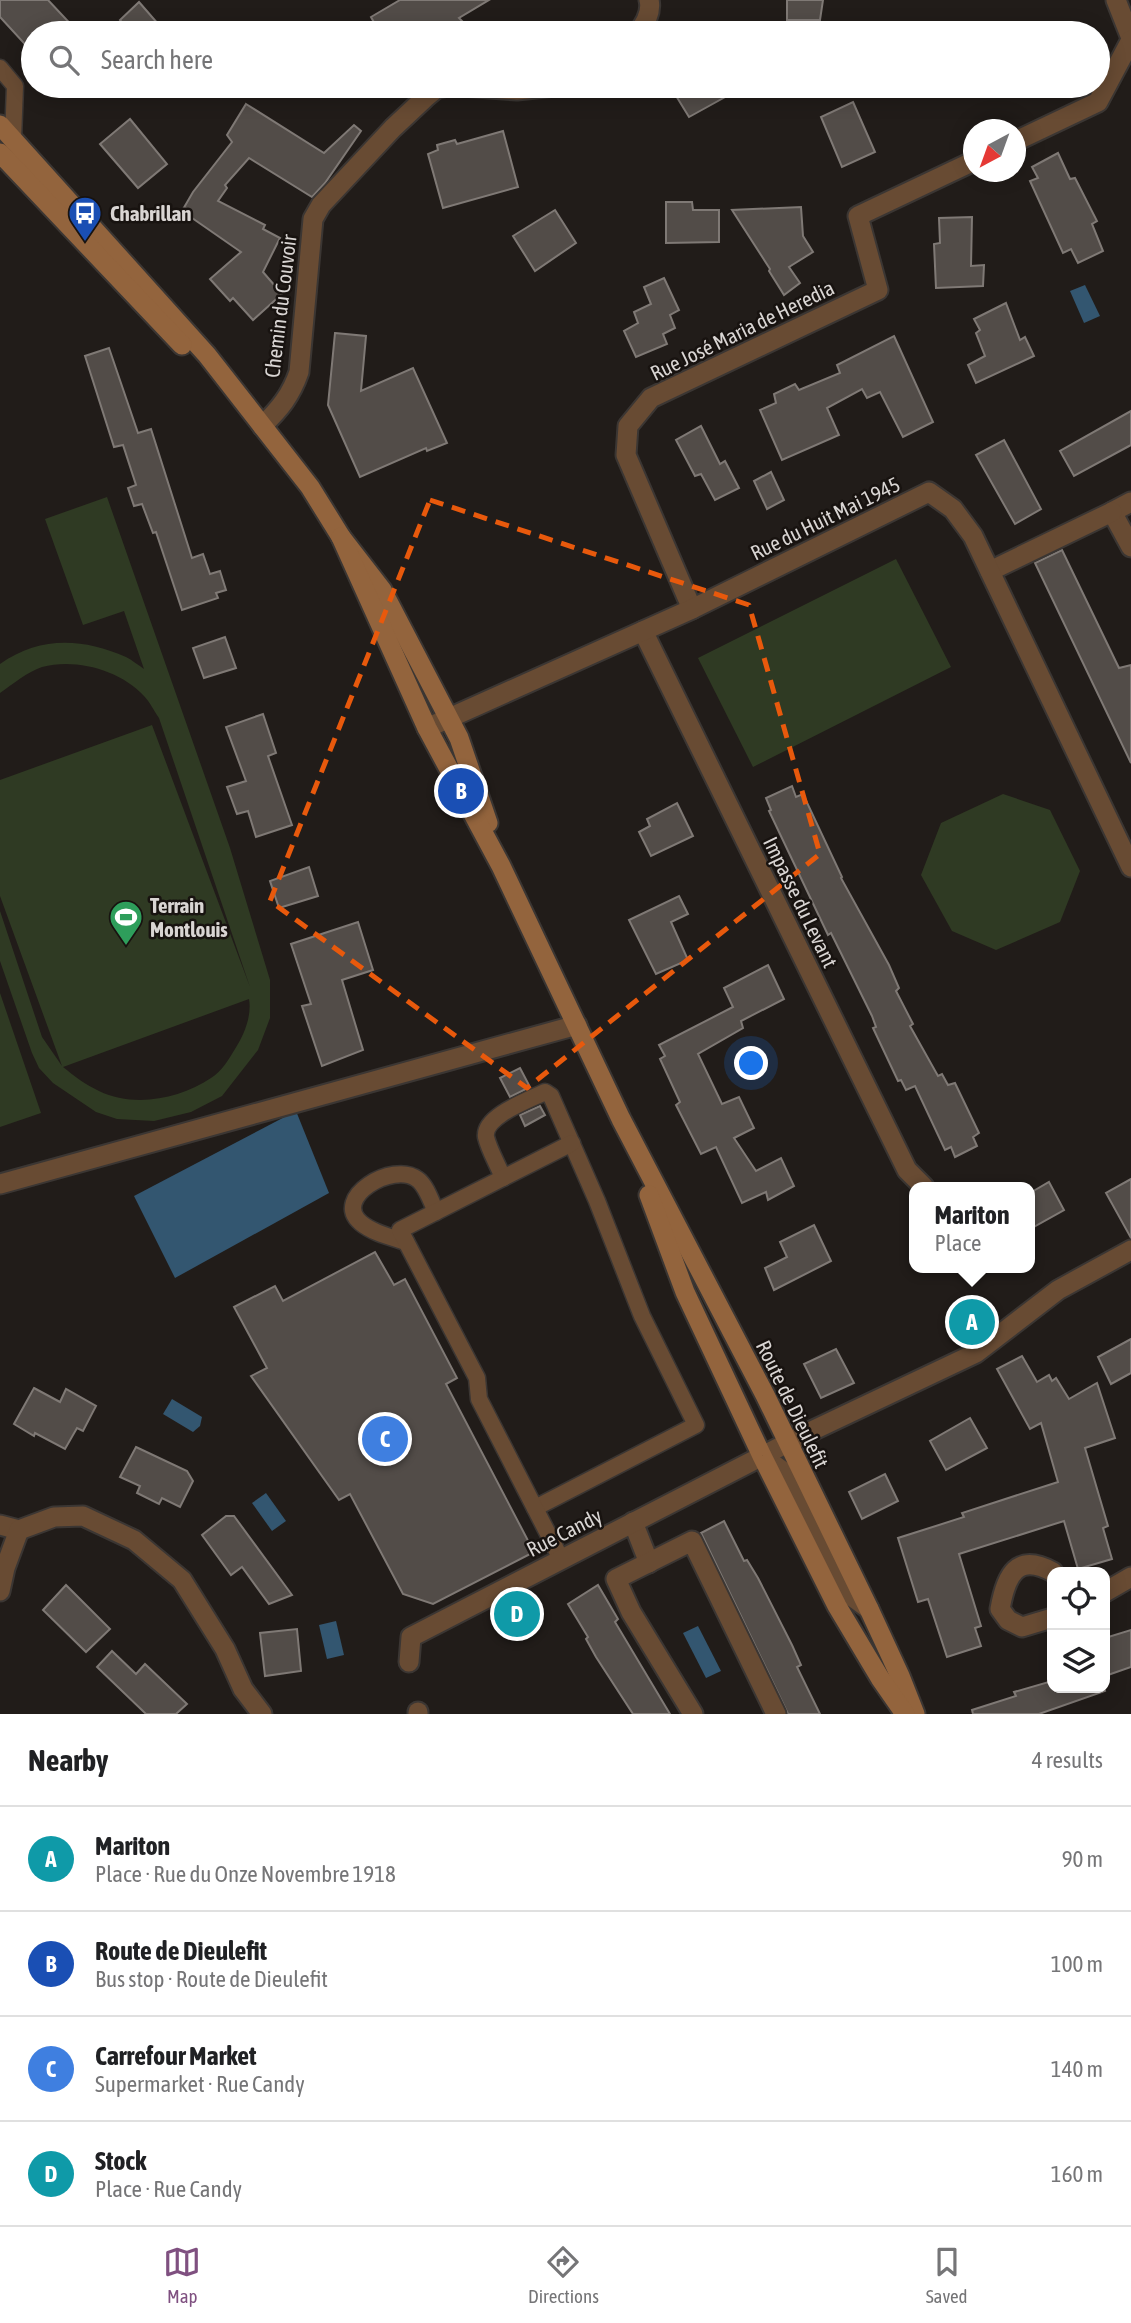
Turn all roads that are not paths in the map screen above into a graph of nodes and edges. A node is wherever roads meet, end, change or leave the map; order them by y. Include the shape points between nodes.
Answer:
1 (649, 0) edge
2 (1116, 0) edge
3 (646, 21) edge
4 (1131, 39) edge
5 (0, 68) edge
6 (1110, 79) edge
7 (426, 98) edge
8 (1100, 98) edge
9 (1026, 136) edge
10 (4, 139) edge
11 (963, 166) edge
12 (262, 426) junction
13 (1131, 502) edge
14 (1112, 512) junction
15 (341, 537) junction
16 (1131, 547) edge
17 (990, 571) junction
18 (692, 610) junction
19 (643, 632) junction
20 (449, 719) junction
21 (428, 728) junction
22 (502, 866) junction
23 (1131, 867) edge
24 (577, 1025) junction
25 (621, 1119) junction
26 (572, 1143) junction
27 (503, 1178) junction
28 (919, 1182) edge
29 (0, 1184) edge
30 (436, 1212) junction
31 (406, 1241) junction
32 (1131, 1250) edge
33 (765, 1395) junction
34 (788, 1442) junction
35 (762, 1456) junction
36 (535, 1508) junction
37 (633, 1522) junction
38 (10, 1527) edge
39 (561, 1559) junction
40 (649, 1563) junction
41 (1047, 1568) edge
42 (1131, 1577) edge
43 (1110, 1588) edge
44 (0, 1591) edge
45 (869, 1609) junction
46 (1047, 1620) edge
47 (409, 1662) dead end
48 (770, 1712) edge
49 (262, 1714) edge
50 (693, 1714) edge
51 (905, 1714) edge
52 (915, 1714) edge

1 - 3 street
2 - 4 street
4 - 6 street
5 - 10 lane via 15,86
7 - 12 street, Chemin du Couvoir via 321,205 313,219 299,372 282,407
8 - 9 street
10 - 12 main road, Route de Dieulefit via 156,319
11 - 18 street, Rue José Maria de Heredia via 858,216 878,290 652,398 628,426 626,455
12 - 15 main road, Route de Dieulefit via 310,487
13 - 14 street
14 - 16 street
14 - 17 street
15 - 20 main road, Route de Dieulefit via 382,590
15 - 21 main road, Route de Dieulefit
17 - 18 street, Rue du Huit Mai 1945 via 953,509 929,492
17 - 23 street, Rue du Huit Mai 1945
18 - 19 street, Rue du Huit Mai 1945
19 - 20 street, Rue du Huit Mai 1945
19 - 28 street, Impasse du Levant via 907,1170
20 - 21 street, Rue du Huit Mai 1945
20 - 22 main road, Route de Dieulefit
21 - 22 main road, Route de Dieulefit
22 - 24 main road, Route de Dieulefit
24 - 25 main road, Route de Dieulefit
24 - 29 street
25 - 33 main road, Route de Dieulefit
25 - 35 main road, Route de Dieulefit via 685,1292
26 - 27 lane
26 - 27 lane via 556,1105 544,1092 487,1126 486,1136
26 - 36 lane via 642,1316 696,1425
27 - 30 lane
30 - 31 lane via 400,1230
30 - 31 lane via 418,1180 408,1174 388,1174 352,1202 359,1222
31 - 36 lane via 477,1378 479,1399
32 - 34 street, Rue Candy via 1058,1290 976,1353
33 - 34 main road, Route de Dieulefit
33 - 35 main road
34 - 35 street, Rue Candy
34 - 45 main road, Route de Dieulefit
35 - 37 street, Rue Candy
35 - 45 street via 784,1472 799,1494 847,1593
35 - 51 main road, Route de Dieulefit via 838,1606
36 - 39 lane
37 - 39 street, Rue Candy
37 - 40 street
38 - 44 street
38 - 49 street via 83,1516 134,1540 182,1580
39 - 47 street, Rue Candy via 411,1637
40 - 48 street via 692,1541
40 - 50 street via 616,1579
41 - 46 street via 1029,1564 1013,1572 1004,1584 1000,1609 1022,1627
42 - 43 street
45 - 52 main road, Route de Dieulefit

